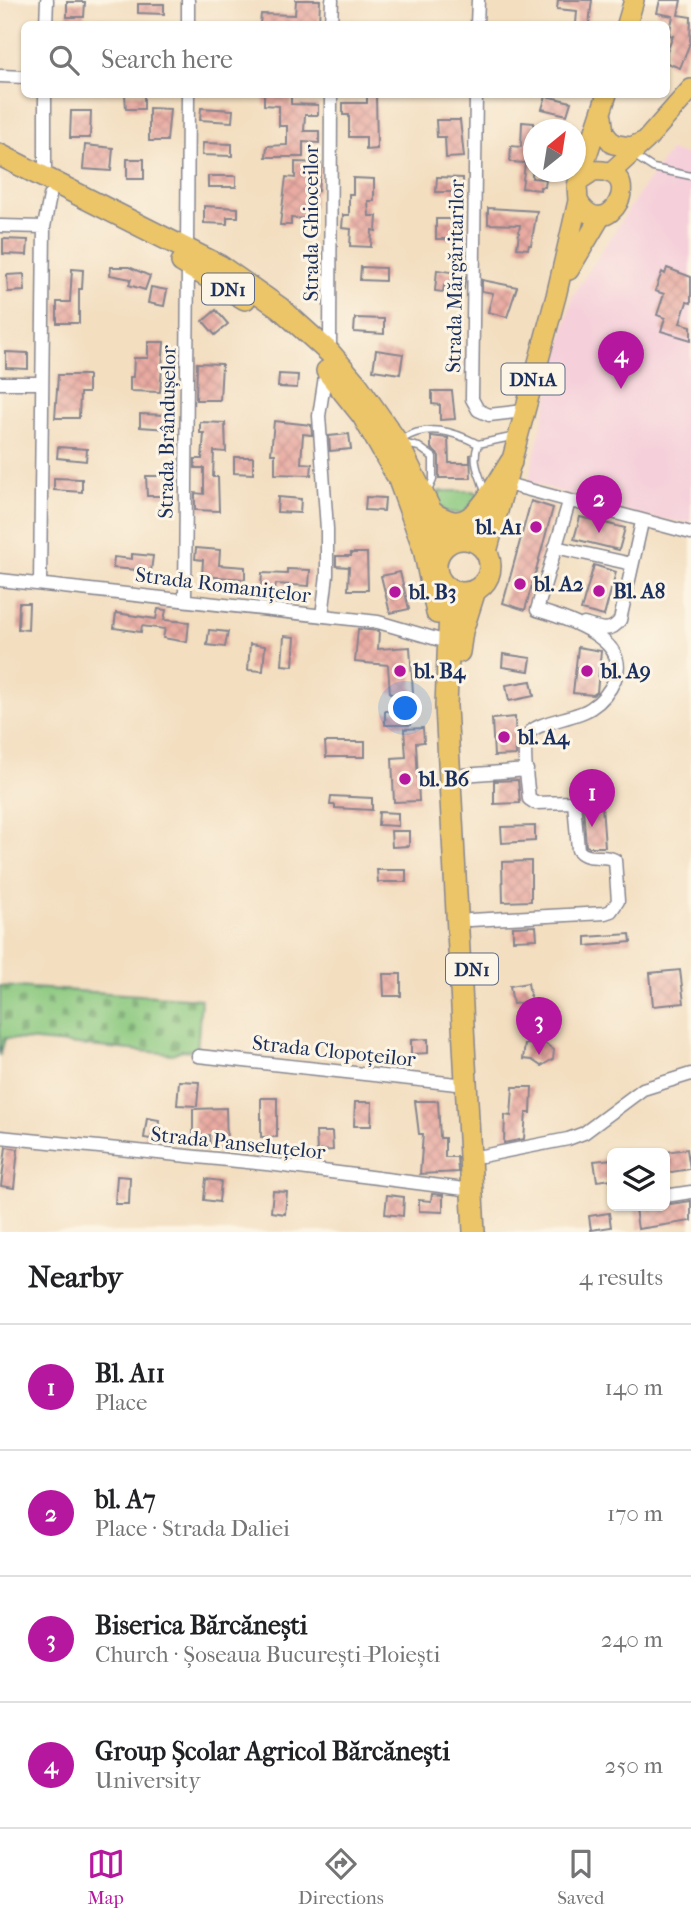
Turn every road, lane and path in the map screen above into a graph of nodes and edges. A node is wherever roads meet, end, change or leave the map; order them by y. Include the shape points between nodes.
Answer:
1 (47, 0) edge
2 (188, 0) edge
3 (332, 0) edge
4 (478, 0) edge
5 (634, 0) edge
6 (46, 21) edge
7 (188, 21) edge
8 (331, 21) edge
9 (477, 21) edge
10 (628, 21) edge
11 (0, 76) edge
12 (21, 77) edge
13 (691, 89) edge
14 (45, 98) edge
15 (188, 98) edge
16 (331, 98) edge
17 (477, 98) edge
18 (604, 103) edge
19 (596, 135) junction
20 (641, 149) junction
21 (0, 155) edge
22 (586, 164) edge
23 (0, 171) edge
24 (586, 176) edge
25 (610, 176) junction
26 (691, 176) edge
27 (580, 182) edge
28 (48, 186) junction
29 (578, 201) junction
30 (601, 216) junction
31 (0, 226) edge
32 (44, 227) junction
33 (187, 257) junction
34 (556, 296) junction
35 (328, 361) junction
36 (0, 383) edge
37 (42, 383) junction
38 (524, 411) junction
39 (518, 436) junction
40 (397, 442) junction
41 (478, 444) junction
42 (511, 462) junction
43 (398, 477) junction
44 (507, 484) junction
45 (486, 500) junction
46 (569, 502) junction
47 (429, 508) junction
48 (642, 522) junction
49 (691, 533) edge
50 (454, 544) junction
51 (555, 547) junction
52 (487, 552) junction
53 (632, 564) junction
54 (0, 580) edge
55 (40, 584) junction
56 (447, 587) junction
57 (475, 590) junction
58 (185, 599) junction
59 (322, 616) junction
60 (571, 620) junction
61 (440, 640) junction
62 (446, 706) junction
63 (527, 770) junction
64 (463, 775) junction
65 (470, 920) junction
66 (198, 1056) dead end
67 (691, 1074) edge
68 (466, 1085) junction
69 (0, 1137) edge
70 (482, 1156) junction
71 (472, 1189) junction
72 (691, 1192) edge
73 (670, 1195) edge
74 (474, 1232) edge
75 (487, 1232) edge

1 - 6 street
2 - 7 street
3 - 8 street
4 - 9 street
5 - 10 main road
11 - 12 street
13 - 20 main road, DN1A
14 - 28 street
15 - 33 street, Strada Brândușelor
16 - 35 street, Strada Ghioceilor
17 - 38 street, Strada Mărgăritarilor via 472,399 478,410 489,415
18 - 19 main road
18 - 20 main road via 604,133 613,145
19 - 22 main road
19 - 25 main road via 595,151
20 - 25 main road, DN1A
20 - 26 lane via 653,168
21 - 28 highway, DN1
23 - 28 highway, DN1
24 - 25 main road, DN1A via 593,171
25 - 30 main road, DN1A via 622,198 614,210
27 - 29 main road, DN1A
28 - 32 street
28 - 33 highway, DN1
29 - 30 main road via 587,212
29 - 34 main road, DN1A
30 - 34 main road, DN1A
31 - 32 street
32 - 37 street
33 - 35 highway, DN1 via 251,286 279,307
33 - 58 street, Strada Brândușelor
34 - 38 main road, DN1A
35 - 40 highway, DN1 via 359,386
35 - 43 highway, DN1
35 - 59 street, Strada Ghioceilor via 319,416 327,529
36 - 37 street
37 - 55 street
38 - 39 main road, DN1A
39 - 41 lane
39 - 42 main road, DN1A
40 - 41 lane via 411,433 444,430
40 - 47 highway, DN1
41 - 45 lane via 477,473
42 - 44 main road, DN1A
42 - 45 highway, DN1A
42 - 50 main road, DN1A via 487,511
43 - 50 highway, DN1
43 - 61 highway, DN1 via 424,549
44 - 46 street
44 - 52 main road, DN1A
45 - 47 highway, DN1A via 464,522 449,521
46 - 48 street
46 - 51 street
47 - 50 highway, DN1
48 - 49 street
48 - 53 street
50 - 52 highway, DN1 via 482,545
50 - 56 highway, DN1 via 437,571
51 - 53 street
51 - 60 street via 537,610
52 - 57 highway, DN1 via 490,569
53 - 60 street via 617,625 606,629
54 - 55 street, Strada Romanițelor
55 - 58 street, Strada Romanițelor
56 - 57 highway via 460,592
56 - 62 highway, DN1
57 - 64 highway, DN1 via 459,650
58 - 59 street, Strada Romanițelor
59 - 61 street, Strada Romanițelor via 386,624
60 - 63 street via 617,655 619,669 603,699 590,710 537,726 528,734
61 - 62 highway, DN1
62 - 68 highway, DN1
63 - 64 street
63 - 65 street via 532,802 574,802 578,850 615,860 618,901 605,912
64 - 65 highway, DN1
65 - 70 highway, DN1
66 - 68 street, Strada Clopoțeilor
67 - 70 street via 643,1089 584,1133
68 - 71 highway, DN1
69 - 71 street, Strada Panseluțelor
70 - 75 highway, DN1
71 - 74 highway, DN1
72 - 73 street

